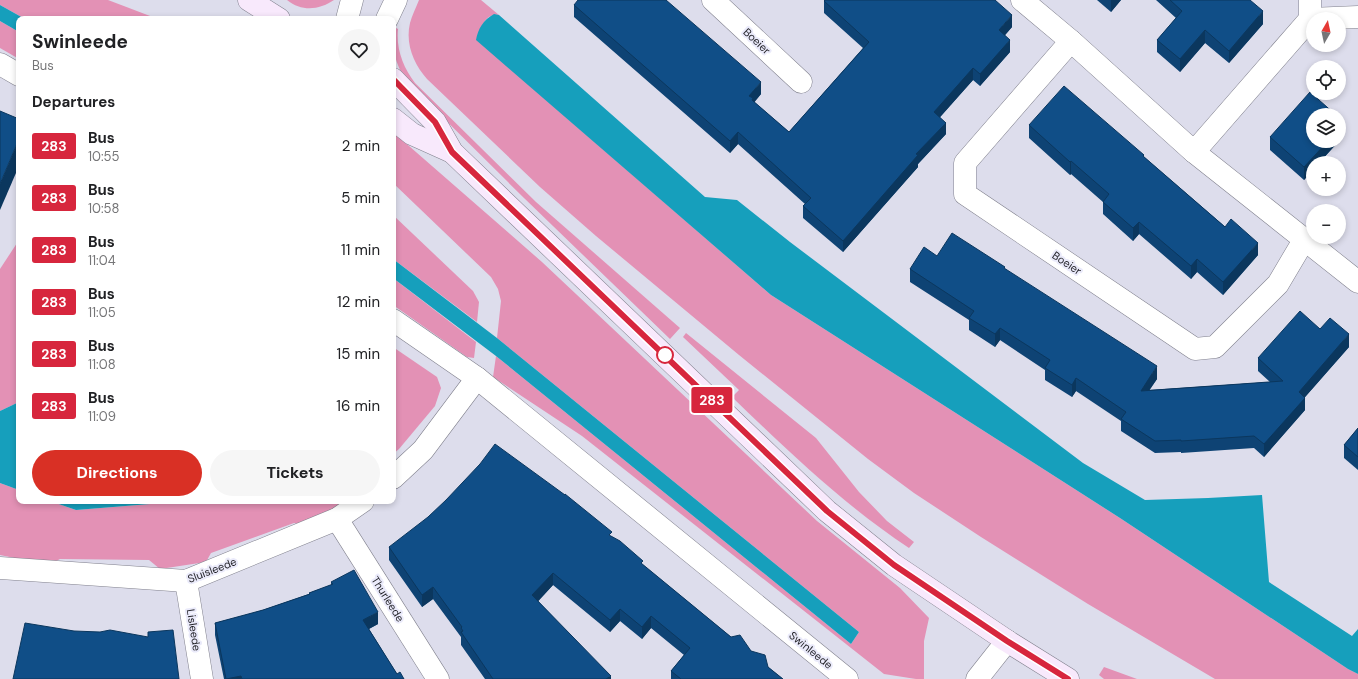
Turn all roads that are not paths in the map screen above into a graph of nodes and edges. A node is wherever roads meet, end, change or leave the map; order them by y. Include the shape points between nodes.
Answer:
1 (249, 0) edge
2 (352, 0) edge
3 (713, 0) edge
4 (1022, 0) edge
5 (1310, 10) edge
6 (274, 16) edge
7 (349, 16) edge
8 (1358, 18) edge
9 (1071, 41) junction
10 (0, 64) edge
11 (16, 72) edge
12 (801, 82) dead end
13 (396, 83) edge
14 (396, 121) edge
15 (452, 152) junction
16 (1194, 152) junction
17 (1304, 240) junction
18 (1358, 282) edge
19 (396, 322) edge
20 (477, 378) junction
21 (396, 475) edge
22 (359, 504) edge
23 (337, 519) junction
24 (0, 568) edge
25 (186, 581) junction
26 (1007, 641) junction
27 (202, 679) edge
28 (438, 679) edge
29 (847, 679) edge
30 (977, 679) edge
31 (1068, 679) edge

1 - 6 street
2 - 7 street
3 - 12 street, Boeier
4 - 9 street
5 - 8 street
5 - 16 street
9 - 16 street
9 - 17 street, Boeier via 965,163 966,194 1195,349 1215,348 1278,284
10 - 11 street
13 - 15 street via 435,122
14 - 15 street via 412,134
15 - 26 street via 827,511 894,565
16 - 17 street
17 - 18 street
19 - 20 street
20 - 21 street via 423,450
20 - 29 street, Swinleede
22 - 23 street, Sluisleede
23 - 25 street, Sluisleede
23 - 28 street, Thurleede
24 - 25 street, Sluisleede
25 - 27 street, Lisleede
26 - 30 street
26 - 31 street

